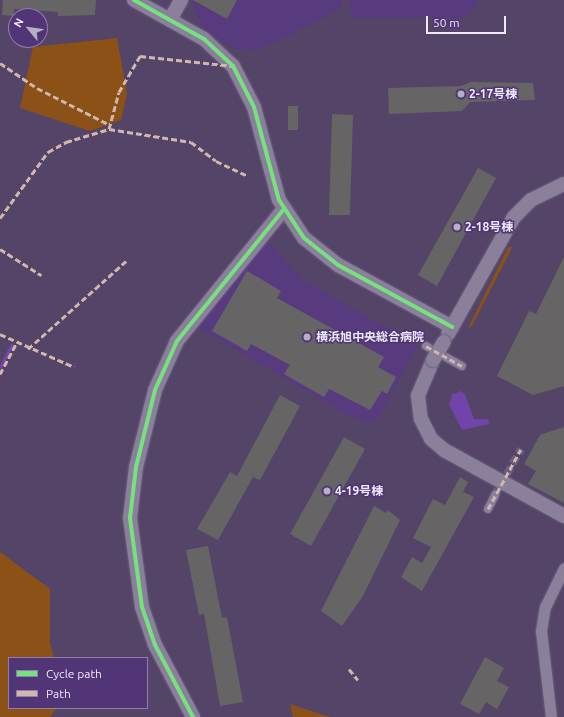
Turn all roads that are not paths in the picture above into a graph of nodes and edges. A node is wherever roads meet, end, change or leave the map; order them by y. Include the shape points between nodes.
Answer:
1 (134, 0) edge
2 (181, 0) edge
3 (170, 20) junction
4 (564, 184) edge
5 (284, 210) junction
6 (452, 327) junction
7 (426, 346) dead end
8 (462, 366) dead end
9 (495, 495) tunnel mouth
10 (488, 509) dead end
11 (564, 516) edge
12 (564, 568) edge
13 (193, 717) edge
14 (551, 717) edge

1 - 3 street
2 - 3 street
3 - 5 street via 220,52 245,85
4 - 6 street via 531,200 514,217
5 - 6 street via 304,238 326,257
5 - 13 street via 188,326 168,359 155,390 132,499 131,536 146,622
6 - 11 street, bridge via 433,360 418,396 421,419 431,439 444,450
7 - 8 street
9 - 10 street
12 - 14 street via 545,607 541,630

